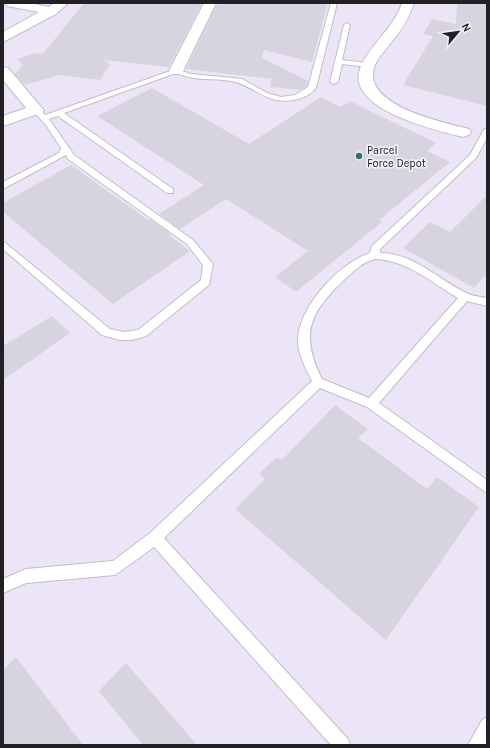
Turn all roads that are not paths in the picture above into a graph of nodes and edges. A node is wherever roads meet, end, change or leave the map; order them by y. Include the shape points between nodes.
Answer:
1 (10, 3) edge
2 (62, 3) edge
3 (210, 3) edge
4 (334, 3) edge
5 (408, 3) edge
6 (52, 11) junction
7 (347, 25) dead end
8 (3, 38) edge
9 (338, 62) junction
10 (368, 65) junction
11 (3, 71) edge
12 (176, 72) junction
13 (334, 82) dead end
14 (59, 113) junction
15 (40, 114) junction
16 (3, 121) edge
17 (487, 130) edge
18 (463, 132) dead end
19 (65, 148) junction
20 (3, 186) edge
21 (170, 191) dead end
22 (3, 244) edge
23 (375, 256) junction
24 (465, 297) junction
25 (487, 302) edge
26 (318, 382) junction
27 (371, 404) junction
28 (487, 487) edge
29 (155, 538) junction
30 (3, 586) edge
31 (487, 725) edge
32 (342, 745) edge
33 (476, 745) edge

1 - 6 street
2 - 6 street
3 - 12 street
4 - 12 lane via 312,88 304,94 279,99 240,82 218,77 186,76
5 - 10 street via 402,18
6 - 8 street
7 - 9 lane
9 - 10 lane
9 - 13 lane
10 - 18 street via 364,80 379,100 429,124
11 - 15 street
12 - 14 lane
14 - 15 lane
14 - 21 lane
15 - 16 street
15 - 19 lane
17 - 23 lane via 473,156 374,248
19 - 20 lane via 62,155
19 - 22 lane via 70,157 190,242 208,264 206,282 142,333 130,338 118,337 106,332
23 - 24 lane via 400,259
23 - 26 lane via 359,262 329,288 321,296 307,323 303,336 304,349
24 - 25 lane
24 - 27 lane
26 - 27 lane
26 - 29 lane
27 - 28 lane
29 - 30 lane via 115,568 26,576
29 - 32 lane
31 - 33 lane

